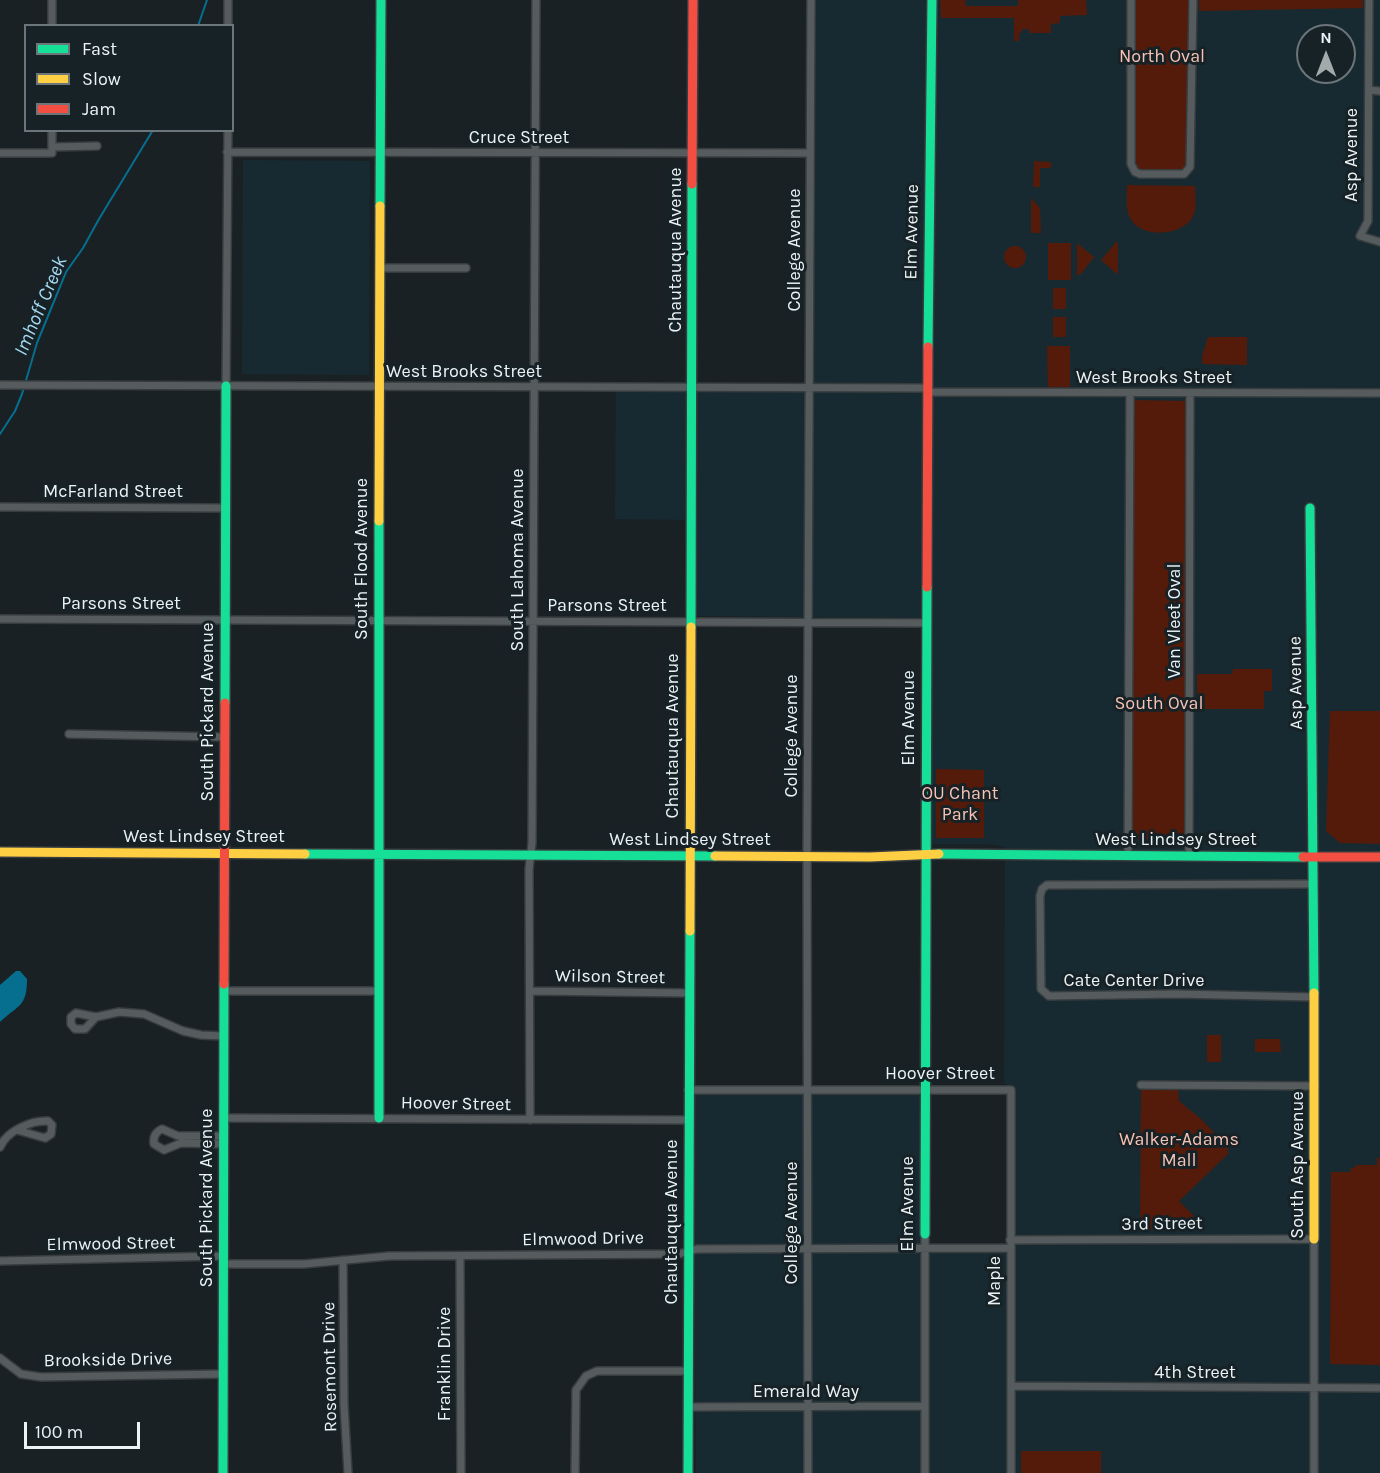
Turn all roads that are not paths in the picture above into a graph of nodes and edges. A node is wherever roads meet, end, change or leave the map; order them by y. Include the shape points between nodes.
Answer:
1 (52, 0) edge
2 (228, 0) edge
3 (381, 0) edge
4 (536, 0) edge
5 (693, 0) edge
6 (811, 0) edge
7 (932, 0) edge
8 (1131, 0) edge
9 (1193, 0) edge
10 (1369, 0) edge
11 (52, 24) edge
12 (228, 24) edge
13 (1369, 90) junction
14 (1380, 91) edge
15 (52, 132) edge
16 (228, 132) edge
17 (98, 146) dead end
18 (52, 150) junction
19 (227, 152) junction
20 (0, 153) edge
21 (381, 153) junction
22 (536, 153) junction
23 (810, 153) junction
24 (693, 154) junction
25 (1380, 242) edge
26 (380, 268) junction
27 (466, 268) dead end
28 (4, 385) edge
29 (226, 386) junction
30 (380, 386) junction
31 (534, 387) junction
32 (692, 387) junction
33 (809, 388) junction
34 (927, 390) junction
35 (1130, 393) junction
36 (1190, 393) junction
37 (1380, 393) edge
38 (0, 507) edge
39 (225, 508) junction
40 (1310, 508) dead end
41 (0, 619) edge
42 (225, 619) junction
43 (379, 620) junction
44 (533, 621) junction
45 (690, 621) junction
46 (808, 621) junction
47 (926, 623) junction
48 (69, 734) dead end
49 (225, 736) junction
50 (1128, 849) dead end
51 (1190, 849) dead end
52 (0, 852) edge
53 (925, 853) junction
54 (224, 854) junction
55 (379, 855) junction
56 (531, 855) junction
57 (689, 856) junction
58 (807, 857) junction
59 (1312, 857) junction
60 (1380, 857) edge
61 (1312, 884) junction
62 (224, 991) junction
63 (379, 991) junction
64 (531, 991) junction
65 (689, 993) junction
66 (1314, 997) junction
67 (96, 1017) dead end
68 (223, 1036) junction
69 (1141, 1085) dead end
70 (1315, 1086) junction
71 (925, 1088) junction
72 (806, 1089) junction
73 (1011, 1089) joint
74 (688, 1090) junction
75 (224, 1118) junction
76 (380, 1118) junction
77 (530, 1120) junction
78 (688, 1120) junction
79 (17, 1130) dead end
80 (223, 1140) junction
81 (0, 1147) edge
82 (925, 1234) joint
83 (1314, 1239) junction
84 (1010, 1240) junction
85 (808, 1247) junction
86 (925, 1248) junction
87 (1010, 1248) junction
88 (688, 1251) junction
89 (460, 1256) junction
90 (223, 1260) junction
91 (343, 1260) junction
92 (0, 1261) edge
93 (0, 1358) edge
94 (688, 1371) junction
95 (223, 1374) junction
96 (1011, 1386) junction
97 (1315, 1388) junction
98 (1380, 1388) edge
99 (688, 1407) junction
100 (808, 1407) junction
101 (924, 1407) junction
102 (223, 1473) edge
103 (348, 1473) edge
104 (461, 1473) edge
105 (575, 1473) edge
106 (688, 1473) edge
107 (808, 1473) edge
108 (925, 1473) edge
109 (1011, 1473) edge
110 (1314, 1473) edge

1 - 11 street
2 - 12 street
3 - 21 street, South Flood Avenue
4 - 22 street, South Lahoma Avenue
5 - 24 street, Chautauqua Avenue
6 - 23 street, College Avenue
7 - 34 street, Elm Avenue
8 - 9 street via 1131,164 1135,172 1146,174 1184,174 1190,167
10 - 13 street, Asp Avenue
13 - 14 street
13 - 25 street, Asp Avenue via 1368,221 1360,236
15 - 18 street
16 - 19 street, South Pickard Avenue
17 - 18 street
18 - 20 street
19 - 21 street, Cruce Street
19 - 29 street, South Pickard Avenue
21 - 22 street, Cruce Street
21 - 26 street, South Flood Avenue
22 - 24 street, Cruce Street
22 - 31 street, South Lahoma Avenue
23 - 24 street, Cruce Street
23 - 33 street, College Avenue
24 - 32 street, Chautauqua Avenue
26 - 27 street
26 - 30 street, South Flood Avenue
28 - 29 street, West Brooks Street
29 - 30 street, West Brooks Street
29 - 39 street, South Pickard Avenue
30 - 31 street, West Brooks Street
30 - 43 street, South Flood Avenue
31 - 32 street, West Brooks Street
31 - 44 street, South Lahoma Avenue
32 - 33 street, West Brooks Street
32 - 45 street, Chautauqua Avenue
33 - 34 street, West Brooks Street
33 - 46 street, College Avenue
34 - 35 street, West Brooks Street
34 - 47 street, Elm Avenue
35 - 36 street, West Brooks Street
35 - 50 street
36 - 37 street, West Brooks Street
36 - 51 street, Van Vleet Oval
38 - 39 street, McFarland Street
39 - 42 street, South Pickard Avenue
40 - 59 street, Asp Avenue
41 - 42 street, Parsons Street
42 - 43 street, Parsons Street
42 - 49 street, South Pickard Avenue
43 - 44 street, Parsons Street
43 - 55 street, South Flood Avenue
44 - 45 street, Parsons Street
44 - 56 street, South Lahoma Avenue
45 - 46 street, Parsons Street
45 - 57 street, Chautauqua Avenue
46 - 47 street, Parsons Street
46 - 58 street, College Avenue
47 - 53 street, Elm Avenue
48 - 49 street
49 - 54 street, South Pickard Avenue
52 - 54 street, West Lindsey Street
53 - 58 street, West Lindsey Street
53 - 59 street, West Lindsey Street
53 - 71 street, Elm Avenue
54 - 55 street, West Lindsey Street
54 - 62 street, South Pickard Avenue
55 - 56 street, West Lindsey Street
55 - 63 street, South Flood Avenue
56 - 57 street, West Lindsey Street
56 - 64 street, South Lahoma Avenue
57 - 58 street, West Lindsey Street
57 - 65 street, Chautauqua Avenue
58 - 72 street, College Avenue
59 - 60 street, West Lindsey Street
59 - 61 street, South Asp Avenue
61 - 66 street, South Asp Avenue
61 - 66 street, Cate Center Drive via 1047,885 1040,896 1040,943 1041,989 1049,996
62 - 63 street
62 - 68 street, South Pickard Avenue
63 - 76 street, South Flood Avenue
64 - 65 street, Wilson Street
64 - 77 street, South Lahoma Avenue
65 - 74 street, Chautauqua Avenue
66 - 70 street, South Asp Avenue
67 - 68 street via 119,1012 144,1014 183,1031
68 - 75 street, South Pickard Avenue
69 - 70 street
70 - 83 street, South Asp Avenue
71 - 72 street, Hoover Street
71 - 73 street, Hoover Street
71 - 82 street, Elm Avenue
72 - 74 street, Hoover Street
72 - 85 street, College Avenue
73 - 84 street, Maple
74 - 78 street, Chautauqua Avenue
75 - 76 street, Hoover Street
75 - 80 street, South Pickard Avenue
76 - 77 street, Hoover Street
77 - 78 street, Hoover Street
78 - 88 street, Chautauqua Avenue
79 - 81 street
80 - 80 street via 178,1136 162,1129 154,1144 164,1150 180,1143
80 - 90 street, South Pickard Avenue
82 - 86 street, Elm Avenue
83 - 84 street, 3rd Street
83 - 97 street, South Asp Avenue
84 - 87 street, Maple
85 - 86 street, Elmwood Drive
85 - 88 street, Elmwood Drive
85 - 100 street, College Avenue
86 - 87 street, Elmwood Drive
86 - 101 street, Elm Avenue
87 - 96 street, Maple
88 - 89 street, Elmwood Drive
88 - 94 street, Chautauqua Avenue
89 - 91 street, Elmwood Drive
89 - 104 street, Franklin Drive
90 - 91 street, Elmwood Drive via 293,1264
90 - 92 street, Elmwood Street
90 - 95 street, South Pickard Avenue
91 - 103 street, Rosemont Drive
93 - 95 street, Brookside Drive via 21,1374 41,1377
94 - 99 street, Chautauqua Avenue
94 - 105 street via 597,1371 581,1380 575,1396
95 - 102 street, South Pickard Avenue
96 - 97 street, 4th Street
96 - 109 street, Maple
97 - 98 street, 4th Street
97 - 110 street, South Asp Avenue
99 - 100 street, Emerald Way
99 - 106 street, Chautauqua Avenue
100 - 101 street, Emerald Way
100 - 107 street, College Avenue
101 - 108 street, Elm Avenue

